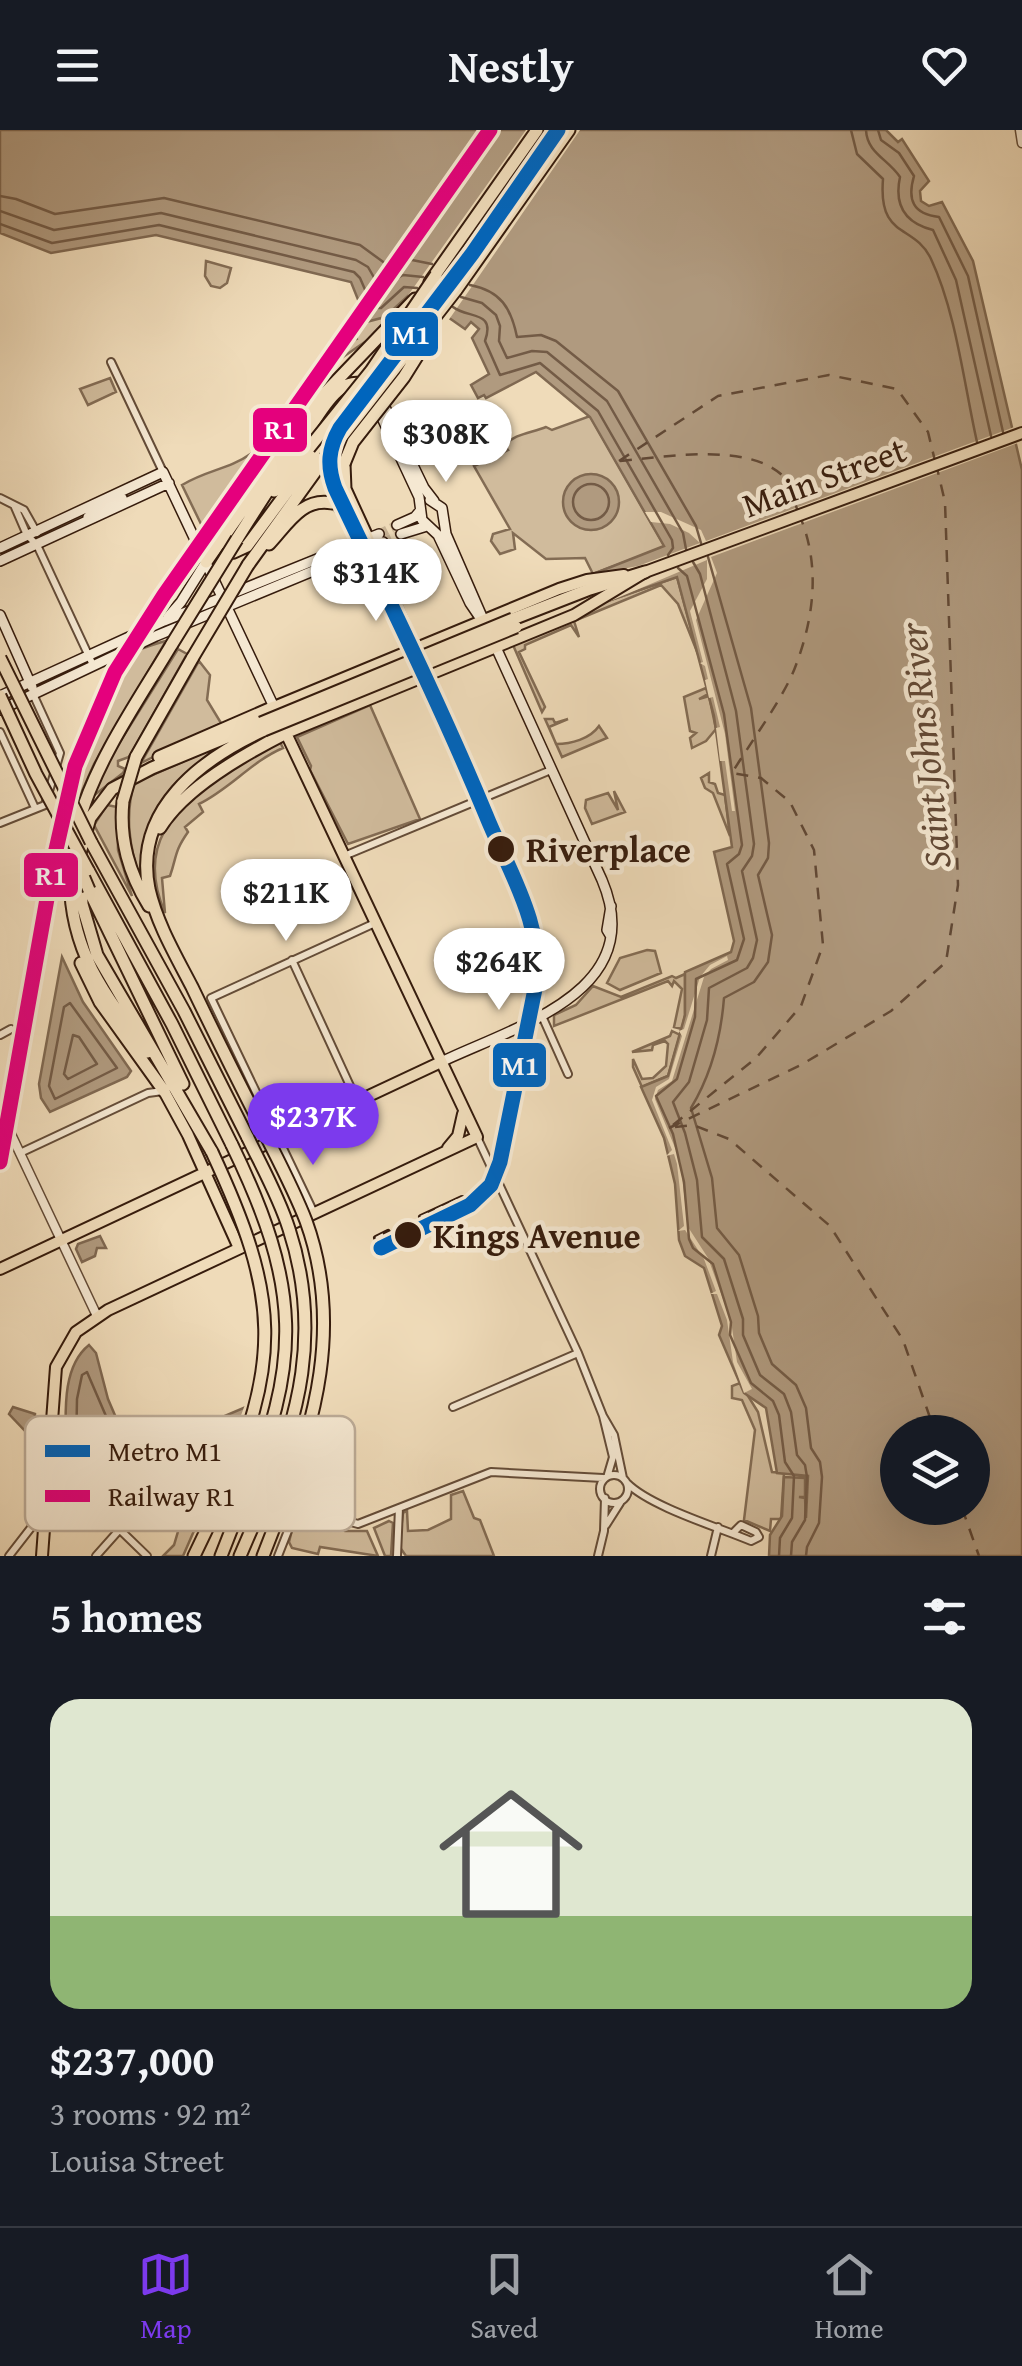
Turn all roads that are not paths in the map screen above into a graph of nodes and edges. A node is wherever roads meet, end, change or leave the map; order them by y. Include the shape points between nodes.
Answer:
1 (538, 130) edge
2 (568, 130) edge
3 (1020, 130) edge
4 (1022, 143) edge
5 (436, 275) junction
6 (456, 290) junction
7 (112, 362) dead end
8 (380, 404) junction
9 (307, 427) junction
10 (1022, 433) edge
11 (408, 463) junction
12 (163, 472) junction
13 (168, 483) junction
14 (134, 485) junction
15 (0, 498) edge
16 (434, 500) junction
17 (332, 503) dead end
18 (420, 509) junction
19 (443, 520) junction
20 (85, 522) junction
21 (428, 526) junction
22 (32, 533) junction
23 (231, 536) junction
24 (368, 541) junction
25 (37, 544) junction
26 (0, 548) edge
27 (0, 562) edge
28 (206, 562) junction
29 (248, 565) junction
30 (645, 572) joint
31 (596, 590) junction
32 (224, 602) junction
33 (0, 614) edge
34 (164, 621) junction
35 (483, 622) junction
36 (496, 646) junction
37 (414, 650) junction
38 (19, 655) junction
39 (0, 658) edge
40 (90, 660) junction
41 (55, 671) junction
42 (428, 674) junction
43 (348, 677) junction
44 (31, 682) junction
45 (33, 694) junction
46 (0, 696) edge
47 (300, 696) junction
48 (359, 702) junction
49 (274, 706) junction
50 (0, 710) edge
51 (310, 722) junction
52 (262, 727) junction
53 (0, 732) edge
54 (286, 733) junction
55 (551, 770) junction
56 (112, 789) junction
57 (484, 798) junction
58 (53, 806) junction
59 (35, 808) junction
60 (0, 823) edge
61 (344, 856) junction
62 (148, 864) junction
63 (69, 885) junction
64 (375, 922) junction
65 (168, 940) junction
66 (292, 960) junction
67 (542, 1014) junction
68 (11, 1029) dead end
69 (0, 1035) edge
70 (441, 1062) junction
71 (568, 1074) dead end
72 (164, 1092) junction
73 (357, 1101) junction
74 (463, 1108) junction
75 (0, 1111) edge
76 (194, 1117) junction
77 (476, 1137) junction
78 (279, 1138) junction
79 (212, 1152) junction
80 (20, 1153) junction
81 (442, 1154) junction
82 (205, 1172) junction
83 (314, 1213) junction
84 (61, 1240) junction
85 (240, 1248) junction
86 (0, 1269) edge
87 (96, 1316) junction
88 (578, 1353) junction
89 (453, 1407) dead end
90 (52, 1416) edge
91 (254, 1416) edge
92 (274, 1416) edge
93 (295, 1416) edge
94 (314, 1416) edge
95 (604, 1416) junction
96 (606, 1476) junction
97 (578, 1478) junction
98 (625, 1481) junction
99 (603, 1495) junction
100 (655, 1501) junction
101 (622, 1502) junction
102 (398, 1508) junction
103 (355, 1523) edge
104 (718, 1527) junction
105 (28, 1531) edge
106 (43, 1531) edge
107 (116, 1531) edge
108 (120, 1531) edge
109 (207, 1531) edge
110 (231, 1531) edge
111 (251, 1531) edge
112 (273, 1531) edge
113 (288, 1531) edge
114 (604, 1531) junction
115 (733, 1534) dead end
116 (142, 1554) edge
117 (8, 1556) edge
118 (42, 1556) edge
119 (96, 1556) edge
120 (196, 1556) edge
121 (221, 1556) edge
122 (240, 1556) edge
123 (263, 1556) edge
124 (278, 1556) edge
125 (397, 1556) edge
126 (598, 1556) edge
127 (710, 1556) edge

1 - 5 highway
2 - 6 highway
3 - 4 street
5 - 9 highway, bridge via 328,388
5 - 23 highway, bridge via 364,380
6 - 24 highway, bridge via 408,371 351,444 345,489
6 - 29 highway, bridge
7 - 12 street
8 - 9 highway via 368,385 348,385
8 - 11 main road
8 - 23 highway via 367,400 346,410 245,548 230,550 225,542
9 - 23 highway
10 - 30 main road, Main Street
11 - 16 main road
11 - 18 main road
12 - 13 main road
12 - 14 main road
13 - 20 main road
13 - 28 main road
14 - 20 main road
14 - 22 main road
15 - 22 street via 14,505
16 - 18 main road
16 - 19 main road
17 - 29 highway via 302,508
18 - 21 main road
18 - 21 main road via 400,530
19 - 21 main road
19 - 35 main road
20 - 25 main road
21 - 35 main road
22 - 25 street
22 - 26 main road
23 - 28 highway
23 - 63 highway, bridge via 89,788
24 - 32 main road
24 - 37 street
25 - 27 main road
25 - 40 street
28 - 32 main road
28 - 34 main road
29 - 65 highway, bridge via 136,757 124,801 128,863
30 - 31 highway
31 - 35 main road via 559,589
31 - 36 main road
31 - 52 highway, bridge
32 - 34 main road
32 - 40 main road
32 - 49 main road
33 - 38 main road
34 - 40 main road
35 - 36 main road
35 - 37 main road
36 - 42 main road
36 - 55 main road
37 - 42 street
37 - 43 main road
38 - 41 main road via 34,671
38 - 44 main road
39 - 93 highway, bridge via 290,1230 305,1319
40 - 41 main road
40 - 45 main road
41 - 44 main road
42 - 48 main road
42 - 57 street
43 - 47 main road
43 - 48 main road
44 - 45 main road
44 - 46 main road
45 - 50 main road
45 - 59 street via 60,753 48,800
46 - 58 highway, bridge
47 - 49 main road
47 - 51 main road via 293,714
48 - 51 main road
49 - 54 main road
49 - 56 highway via 161,756
51 - 54 main road
52 - 56 highway
52 - 62 highway via 172,795 153,830
53 - 59 street
54 - 61 main road
54 - 62 highway via 174,808 158,830
55 - 57 street
55 - 67 main road via 614,922 586,986
56 - 76 highway via 83,838 84,915 107,975
57 - 61 street
58 - 79 highway, bridge
58 - 92 highway, bridge via 166,1012 270,1231 286,1318
59 - 60 street
61 - 64 main road
62 - 65 highway
63 - 72 highway via 72,931 86,974
63 - 76 highway via 94,974
64 - 66 street
64 - 70 main road
65 - 94 highway, bridge via 309,1232 323,1321
66 - 73 street
66 - 78 street via 211,998
67 - 70 main road
67 - 71 street
68 - 69 street
70 - 73 main road
70 - 74 main road
72 - 80 street via 148,1093
72 - 82 main road
73 - 78 main road
74 - 77 main road
74 - 81 main road via 458,1136
75 - 80 street
76 - 79 highway
77 - 81 main road
77 - 88 street
78 - 82 main road
78 - 83 street
79 - 91 highway, bridge via 262,1290 266,1334
80 - 84 street
81 - 83 main road
82 - 84 main road
82 - 85 main road
83 - 85 main road
84 - 86 main road
84 - 87 street
85 - 87 main road
87 - 90 main road via 70,1339 56,1367
88 - 89 street
88 - 95 street
95 - 96 street via 614,1457
95 - 98 street
96 - 97 street
96 - 98 street
96 - 99 street
97 - 99 street
97 - 102 street via 491,1472
98 - 100 street
98 - 101 street
99 - 101 street
99 - 114 street
100 - 101 street
100 - 104 street
101 - 114 street
102 - 103 street
102 - 125 street
104 - 115 street
104 - 127 street
105 - 117 street
106 - 118 main road
107 - 119 street
108 - 116 street
109 - 120 highway, bridge
110 - 121 highway, bridge
111 - 122 highway, bridge
112 - 123 highway, bridge
113 - 124 street
114 - 126 street

